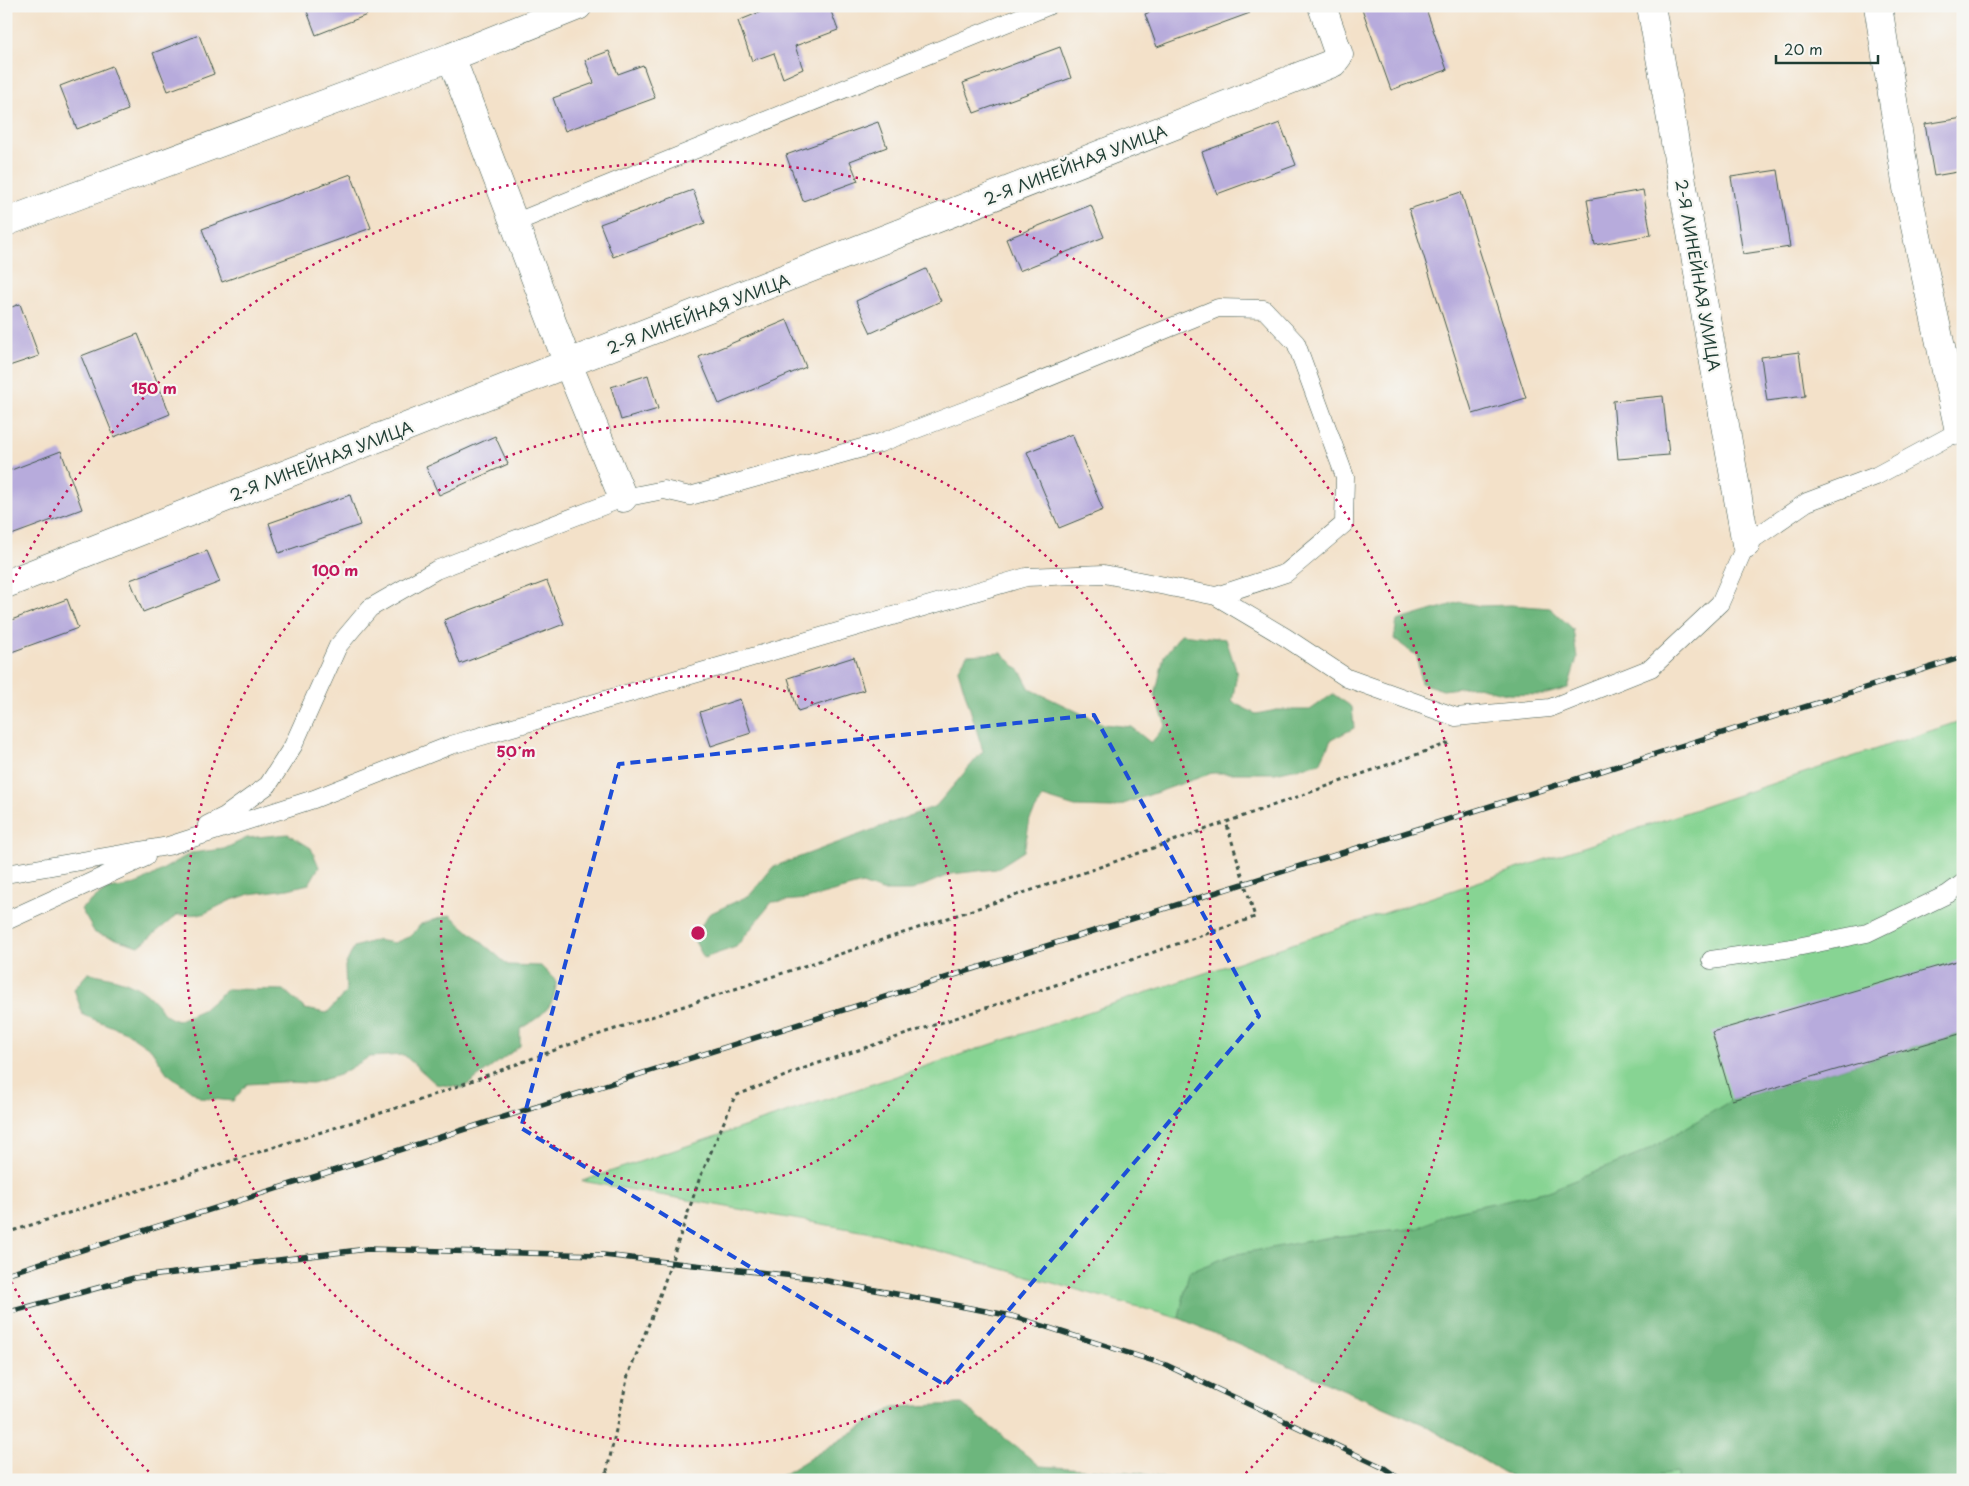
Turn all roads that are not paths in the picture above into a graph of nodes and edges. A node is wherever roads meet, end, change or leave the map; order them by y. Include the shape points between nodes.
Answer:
1 (578, 6) edge
2 (1048, 6) edge
3 (1322, 6) edge
4 (1651, 6) edge
5 (1878, 6) edge
6 (450, 57) junction
7 (6, 222) edge
8 (514, 223) junction
9 (568, 364) junction
10 (1961, 430) edge
11 (623, 498) junction
12 (1746, 544) junction
13 (6, 584) edge
14 (1216, 596) junction
15 (168, 846) junction
16 (6, 874) edge
17 (1963, 883) edge
18 (6, 922) edge
19 (1711, 960) dead end

1 - 6 street
2 - 8 lane
3 - 9 street, 2-Я ЛИНЕЙНАЯ УЛИЦА via 1338,55 1333,63
4 - 12 street, 2-Я ЛИНЕЙНАЯ УЛИЦА
5 - 10 street via 1908,194
6 - 7 street
6 - 8 street
8 - 9 street
9 - 11 street
9 - 13 street, 2-Я ЛИНЕЙНАЯ УЛИЦА
10 - 12 lane via 1876,476 1808,502
11 - 14 lane via 664,490 690,496 870,446 1003,396 1218,308 1264,309 1296,343 1345,477 1344,524 1286,573
11 - 15 lane via 436,570 370,608 338,646 293,746 268,785 225,816
12 - 14 lane via 1720,603 1651,668 1550,708 1456,717 1347,678
14 - 15 lane via 1104,574 1026,577 452,744 314,799
15 - 16 lane
15 - 18 lane
17 - 19 lane via 1948,894 1867,933

